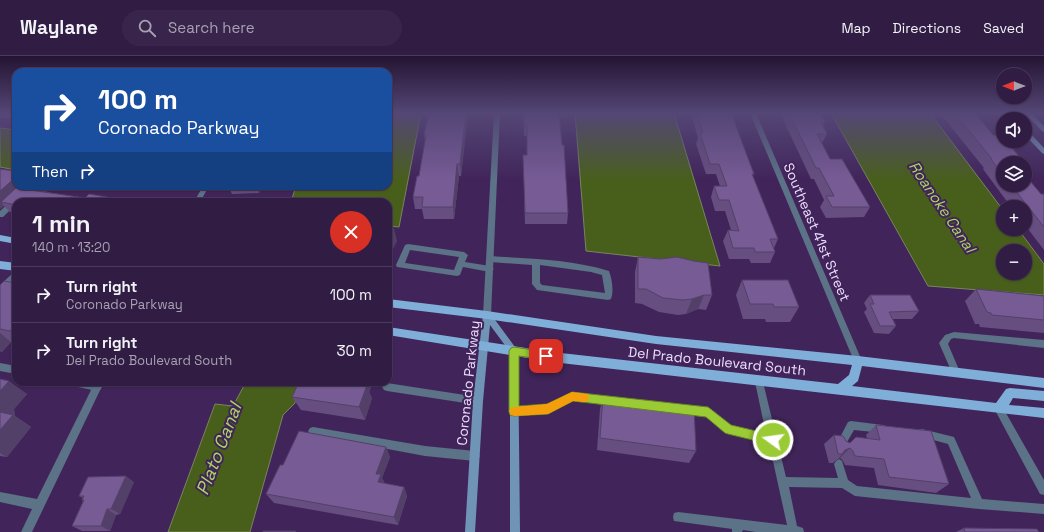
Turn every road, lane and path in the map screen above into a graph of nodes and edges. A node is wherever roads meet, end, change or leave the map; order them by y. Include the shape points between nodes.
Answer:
1 (496, 135) edge
2 (762, 135) edge
3 (1032, 139) edge
4 (1044, 152) edge
5 (22, 196) edge
6 (20, 198) edge
7 (12, 205) edge
8 (0, 215) edge
9 (0, 238) edge
10 (12, 240) edge
11 (490, 259) junction
12 (536, 262) junction
13 (460, 264) junction
14 (0, 265) edge
15 (12, 267) edge
16 (490, 269) junction
17 (12, 279) edge
18 (0, 290) edge
19 (392, 303) edge
20 (488, 315) junction
21 (392, 332) edge
22 (1044, 344) edge
23 (483, 346) junction
24 (514, 351) junction
25 (858, 361) junction
26 (0, 368) edge
27 (12, 370) edge
28 (956, 372) junction
29 (759, 382) junction
30 (1044, 383) edge
31 (98, 386) edge
32 (387, 387) dead end
33 (839, 390) junction
34 (1044, 396) edge
35 (478, 401) junction
36 (625, 402) edge
37 (670, 408) edge
38 (999, 409) junction
39 (514, 412) junction
40 (1044, 413) edge
41 (896, 430) edge
42 (313, 431) dead end
43 (912, 432) edge
44 (773, 440) junction
45 (840, 446) edge
46 (475, 456) junction
47 (839, 464) edge
48 (783, 482) junction
49 (844, 483) junction
50 (1044, 490) edge
51 (0, 497) edge
52 (979, 504) junction
53 (40, 505) junction
54 (1044, 509) edge
55 (678, 516) dead end
56 (737, 528) edge
57 (26, 532) edge
58 (470, 532) edge
59 (515, 532) edge
60 (794, 532) edge

1 - 11 street
2 - 25 street, Southeast 41st Street
3 - 4 street
5 - 6 street
7 - 8 street
9 - 10 main road
11 - 12 street
11 - 16 street
12 - 12 street via 536,284 540,288 608,297 606,273
13 - 13 street via 464,255 408,246 400,265 457,274
13 - 16 street
14 - 15 main road
16 - 20 street
17 - 18 street
19 - 20 main road, Del Prado Boulevard South
20 - 23 street, Coronado Parkway
20 - 24 street, Coronado Parkway
20 - 25 main road, Del Prado Boulevard South via 656,340
21 - 23 main road, Del Prado Boulevard South
22 - 28 street via 954,335 943,343
23 - 24 main road, Del Prado Boulevard South
23 - 35 street, Coronado Parkway
24 - 29 main road, Del Prado Boulevard South
24 - 39 street
25 - 28 main road, Del Prado Boulevard South
25 - 33 main road via 854,378
26 - 27 street
28 - 30 main road, Del Prado Boulevard South
29 - 33 main road, Del Prado Boulevard South
29 - 44 street
31 - 53 street
32 - 35 street
33 - 38 main road, Del Prado Boulevard South
34 - 38 main road via 1010,393
35 - 46 street, Coronado Parkway
36 - 39 street via 572,396 548,409
37 - 44 street via 708,412 728,429
38 - 40 main road, Del Prado Boulevard South
38 - 50 street
39 - 59 street
41 - 45 street via 851,425
42 - 46 street via 425,451
43 - 52 street via 951,440
44 - 48 street
46 - 58 street, Coronado Parkway
47 - 49 street
48 - 49 street
48 - 60 street
49 - 52 street via 855,491
51 - 53 street
52 - 54 street
53 - 57 street
55 - 56 street
56 - 60 street

